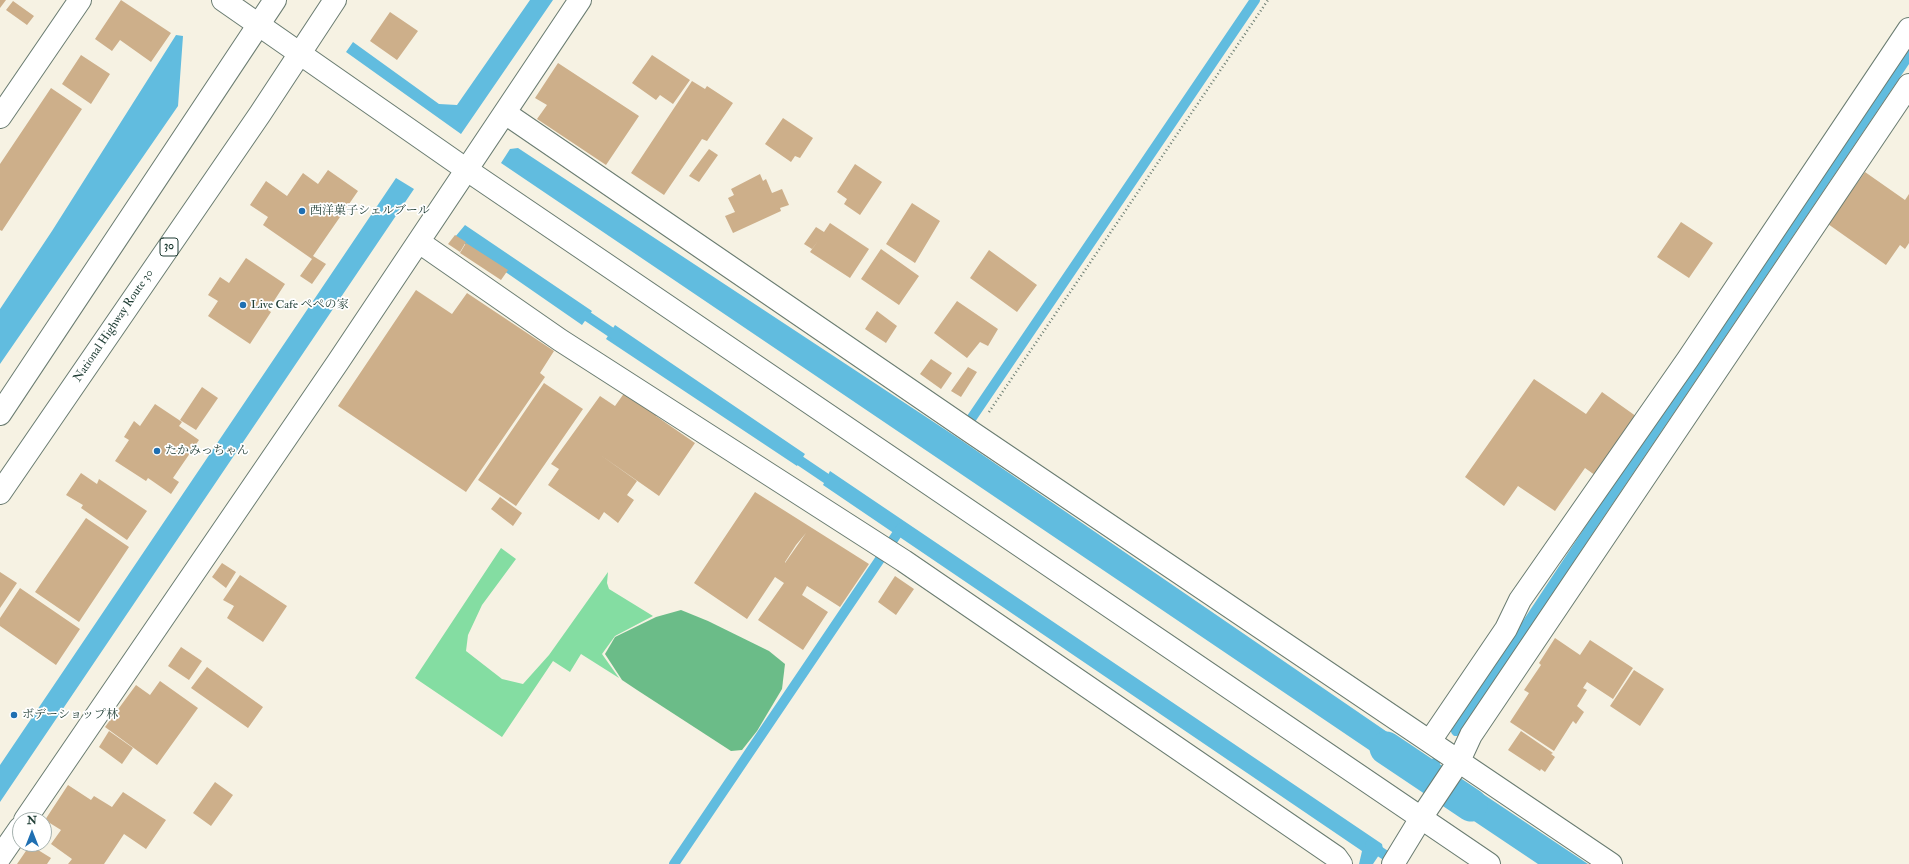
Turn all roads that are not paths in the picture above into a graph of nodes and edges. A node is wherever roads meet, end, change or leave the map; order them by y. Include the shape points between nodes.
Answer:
1 (80, 0) edge
2 (223, 0) edge
3 (275, 0) edge
4 (335, 0) edge
5 (580, 0) edge
6 (259, 24) junction
7 (1909, 29) edge
8 (300, 53) junction
9 (1909, 85) edge
10 (505, 113) junction
11 (0, 116) edge
12 (467, 170) junction
13 (419, 242) junction
14 (0, 414) edge
15 (0, 493) edge
16 (1602, 510) junction
17 (1430, 741) junction
18 (1456, 766) junction
19 (30, 812) edge
20 (1421, 818) junction
21 (12, 840) edge
22 (0, 857) edge
23 (1397, 859) edge
24 (1341, 864) edge
25 (1489, 864) edge
26 (1611, 864) edge

1 - 11 main road
2 - 6 main road
3 - 6 main road
4 - 8 main road, National Highway Route 30 / 30
5 - 10 main road
6 - 8 main road
6 - 14 main road
7 - 16 main road via 1688,359
8 - 12 main road
8 - 15 main road, National Highway Route 30 / 30
9 - 16 main road
10 - 12 main road
10 - 17 main road via 974,434
12 - 13 main road
12 - 20 main road
13 - 19 main road
13 - 24 main road via 560,340 888,551 1336,856
16 - 17 main road via 1520,600 1506,629
16 - 18 main road via 1471,735
17 - 18 main road
18 - 20 main road
18 - 26 main road
20 - 23 main road
20 - 25 main road
21 - 22 main road

